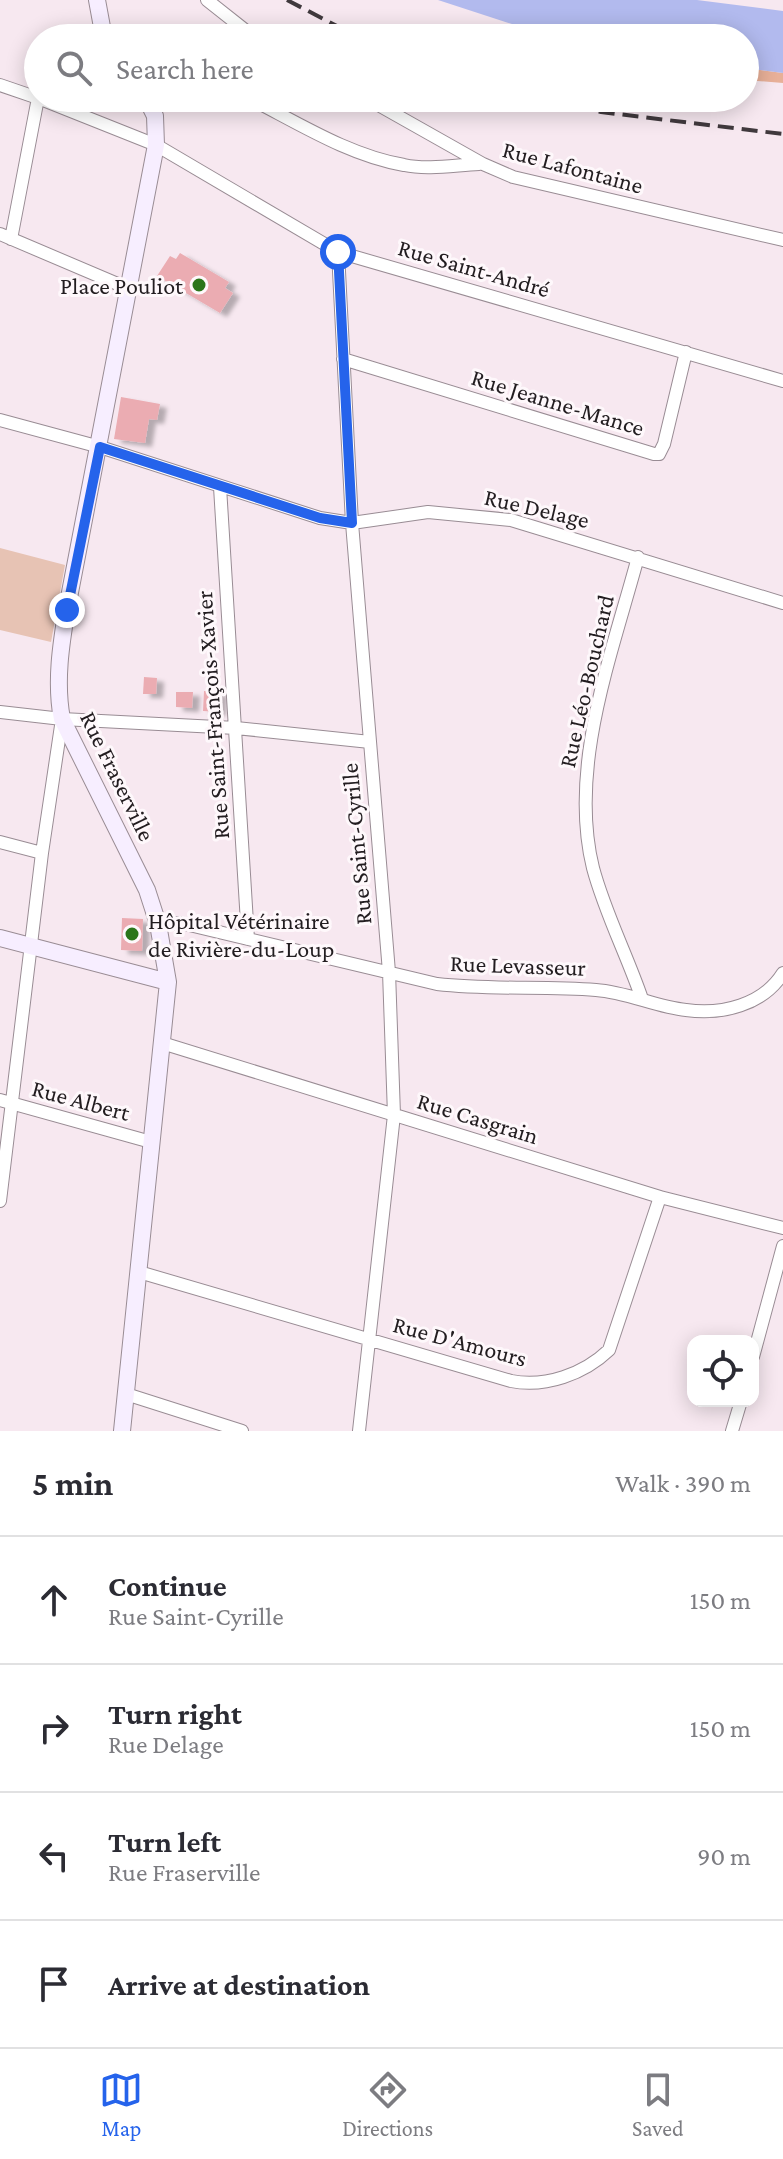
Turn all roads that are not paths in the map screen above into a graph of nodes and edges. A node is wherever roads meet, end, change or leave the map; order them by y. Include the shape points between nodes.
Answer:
1 (97, 0) edge
2 (207, 0) edge
3 (101, 24) edge
4 (237, 24) edge
5 (0, 85) edge
6 (24, 93) edge
7 (35, 112) edge
8 (73, 112) edge
9 (153, 112) edge
10 (276, 112) edge
11 (391, 112) edge
12 (156, 145) junction
13 (483, 164) junction
14 (5, 237) edge
15 (783, 240) edge
16 (338, 252) junction
17 (127, 288) junction
18 (686, 352) junction
19 (343, 359) junction
20 (783, 381) edge
21 (0, 420) edge
22 (100, 447) junction
23 (220, 487) junction
24 (352, 523) junction
25 (638, 557) junction
26 (783, 603) edge
27 (0, 712) edge
28 (62, 719) junction
29 (236, 728) junction
30 (370, 742) junction
31 (0, 842) edge
32 (42, 853) junction
33 (158, 924) junction
34 (0, 938) edge
35 (248, 939) junction
36 (31, 946) junction
37 (389, 972) junction
38 (783, 973) edge
39 (168, 982) junction
40 (642, 999) junction
41 (162, 1043) junction
42 (6, 1102) edge
43 (394, 1115) junction
44 (151, 1142) junction
45 (660, 1197) junction
46 (0, 1201) edge
47 (783, 1228) edge
48 (783, 1246) edge
49 (139, 1272) junction
50 (759, 1335) edge
51 (369, 1339) junction
52 (126, 1394) junction
53 (739, 1407) edge
54 (122, 1431) edge
55 (242, 1431) edge
56 (359, 1431) edge
57 (732, 1431) edge

1 - 3 main road
2 - 4 street
5 - 6 street, Rue Saint-André
7 - 14 street
8 - 12 street, Rue Saint-André
9 - 12 main road, Rue Fraserville
10 - 13 street via 386,161 407,166
11 - 13 street, Rue Lafontaine
12 - 16 street, Rue Saint-André
12 - 17 main road, Rue Fraserville
13 - 15 street, Rue Lafontaine via 531,183
14 - 17 street
16 - 18 street, Rue Saint-André
16 - 19 street, Rue Saint-Cyrille
17 - 22 main road, Rue Fraserville
18 - 19 street, Rue Jeanne-Mance via 659,454
18 - 20 street, Rue Saint-André
19 - 24 street, Rue Saint-Cyrille
21 - 22 street, Rue Delage
22 - 23 street, Rue Delage
22 - 28 main road, Rue Fraserville via 61,649
23 - 24 street, Rue Delage
23 - 29 street, Rue Saint-François-Xavier
24 - 25 street, Rue Delage via 428,512 484,515
24 - 30 street, Rue Saint-Cyrille
25 - 26 street, Rue Delage
25 - 40 street, Rue Léo-Bouchard via 588,754 584,795 593,866
27 - 28 street
28 - 29 street
28 - 32 street
28 - 33 main road, Rue Fraserville via 147,890
29 - 30 street
29 - 35 street, Rue Saint-François-Xavier
30 - 37 street, Rue Saint-Cyrille
31 - 32 street
32 - 36 street
33 - 35 street, Rue Levasseur via 181,923
33 - 39 main road, Rue Fraserville
34 - 36 main road
35 - 37 street, Rue Levasseur
36 - 39 main road
36 - 42 street
37 - 40 street, Rue Levasseur via 437,984 604,990
37 - 43 street, Rue Saint-Cyrille
38 - 40 street, Rue Levasseur via 768,991 741,1006 686,1010
39 - 41 main road, Rue Fraserville
41 - 43 street, Rue Casgrain
41 - 44 main road, Rue Fraserville
42 - 44 street, Rue Albert
42 - 46 street
43 - 45 street, Rue Casgrain
43 - 51 street, Rue Saint-Cyrille
44 - 49 main road, Rue Fraserville
45 - 47 street, Rue Casgrain
45 - 51 street, Rue D'Amours via 609,1350 565,1376 529,1384
48 - 50 street
49 - 51 street, Rue D'Amours
49 - 52 main road, Rue Fraserville
51 - 56 street, Rue Saint-Cyrille
52 - 54 main road, Rue Fraserville
52 - 55 street
53 - 57 street

